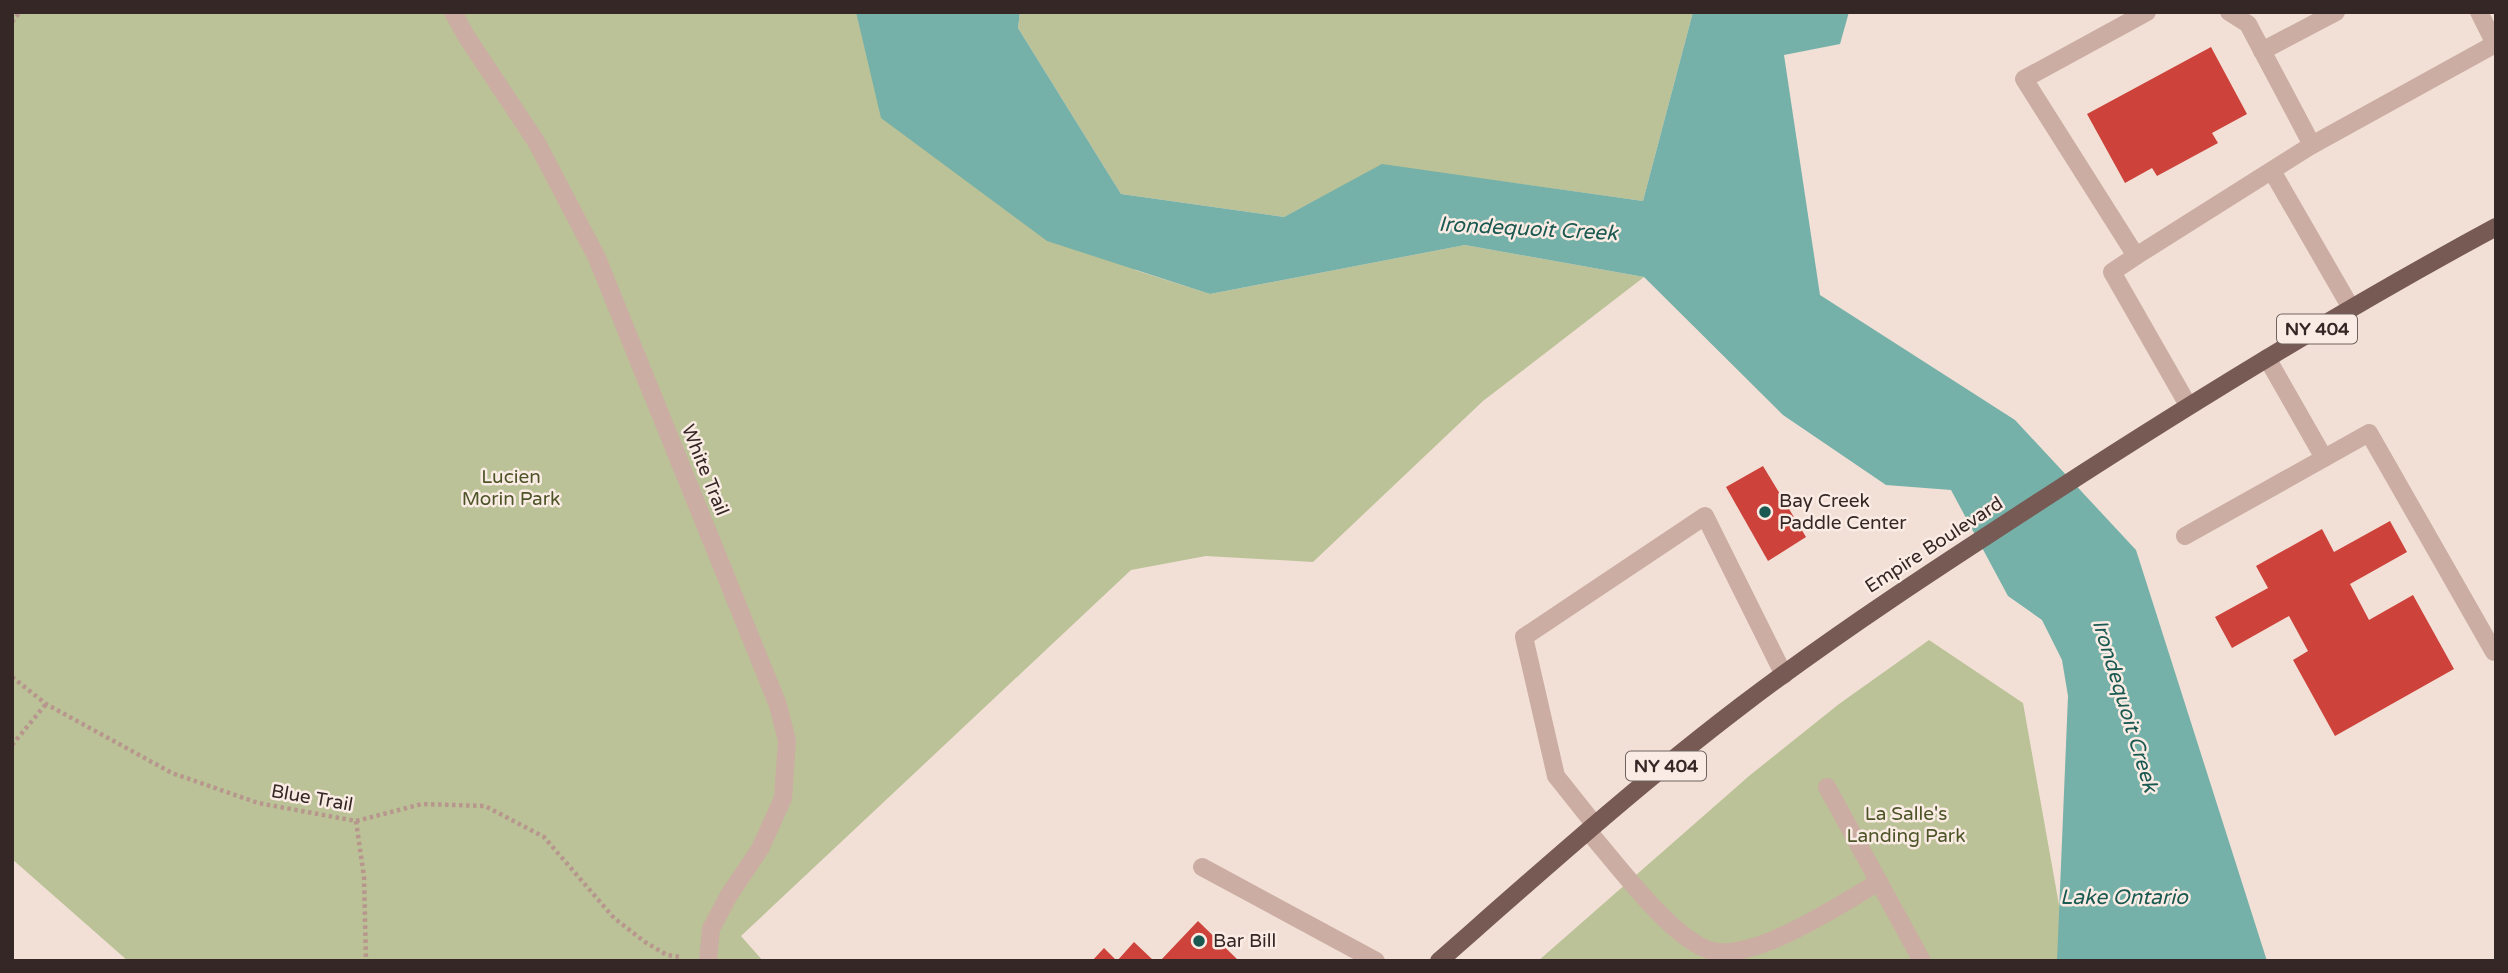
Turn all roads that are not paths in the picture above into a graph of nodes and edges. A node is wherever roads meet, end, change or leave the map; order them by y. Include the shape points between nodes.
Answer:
1 (453, 12) edge
2 (2147, 12) edge
3 (2229, 12) edge
4 (2336, 12) edge
5 (2479, 12) edge
6 (2262, 51) junction
7 (2312, 145) junction
8 (2272, 170) junction
9 (2496, 227) edge
10 (2136, 256) junction
11 (2351, 309) junction
12 (2267, 358) junction
13 (2189, 405) junction
14 (2324, 458) junction
15 (2185, 536) dead end
16 (2496, 651) edge
17 (1784, 675) junction
18 (1827, 787) dead end
19 (1592, 828) junction
20 (1202, 867) dead end
21 (1879, 882) junction
22 (708, 961) edge
23 (1376, 961) edge
24 (1439, 961) edge
25 (1922, 961) edge

1 - 22 lane, White Trail via 537,143 597,258 778,705 787,741 783,798 760,849 711,929
2 - 10 lane via 2024,79
3 - 6 lane via 2248,24
4 - 6 lane
5 - 7 lane via 2496,44
6 - 7 lane
7 - 8 lane
8 - 10 lane
8 - 11 lane
9 - 11 main road, Empire Boulevard / NY 404
10 - 13 lane via 2112,272
11 - 12 main road, Empire Boulevard / NY 404
12 - 13 main road, Empire Boulevard / NY 404
12 - 14 lane
13 - 17 main road, Empire Boulevard / NY 404 via 1906,588
14 - 15 lane
14 - 16 lane via 2370,433
17 - 19 main road, Empire Boulevard / NY 404
17 - 19 lane via 1705,516 1524,637 1556,776
18 - 21 lane
19 - 21 lane via 1679,932 1709,950 1735,952 1763,945
19 - 24 main road, Empire Boulevard / NY 404
20 - 23 lane
21 - 25 lane

